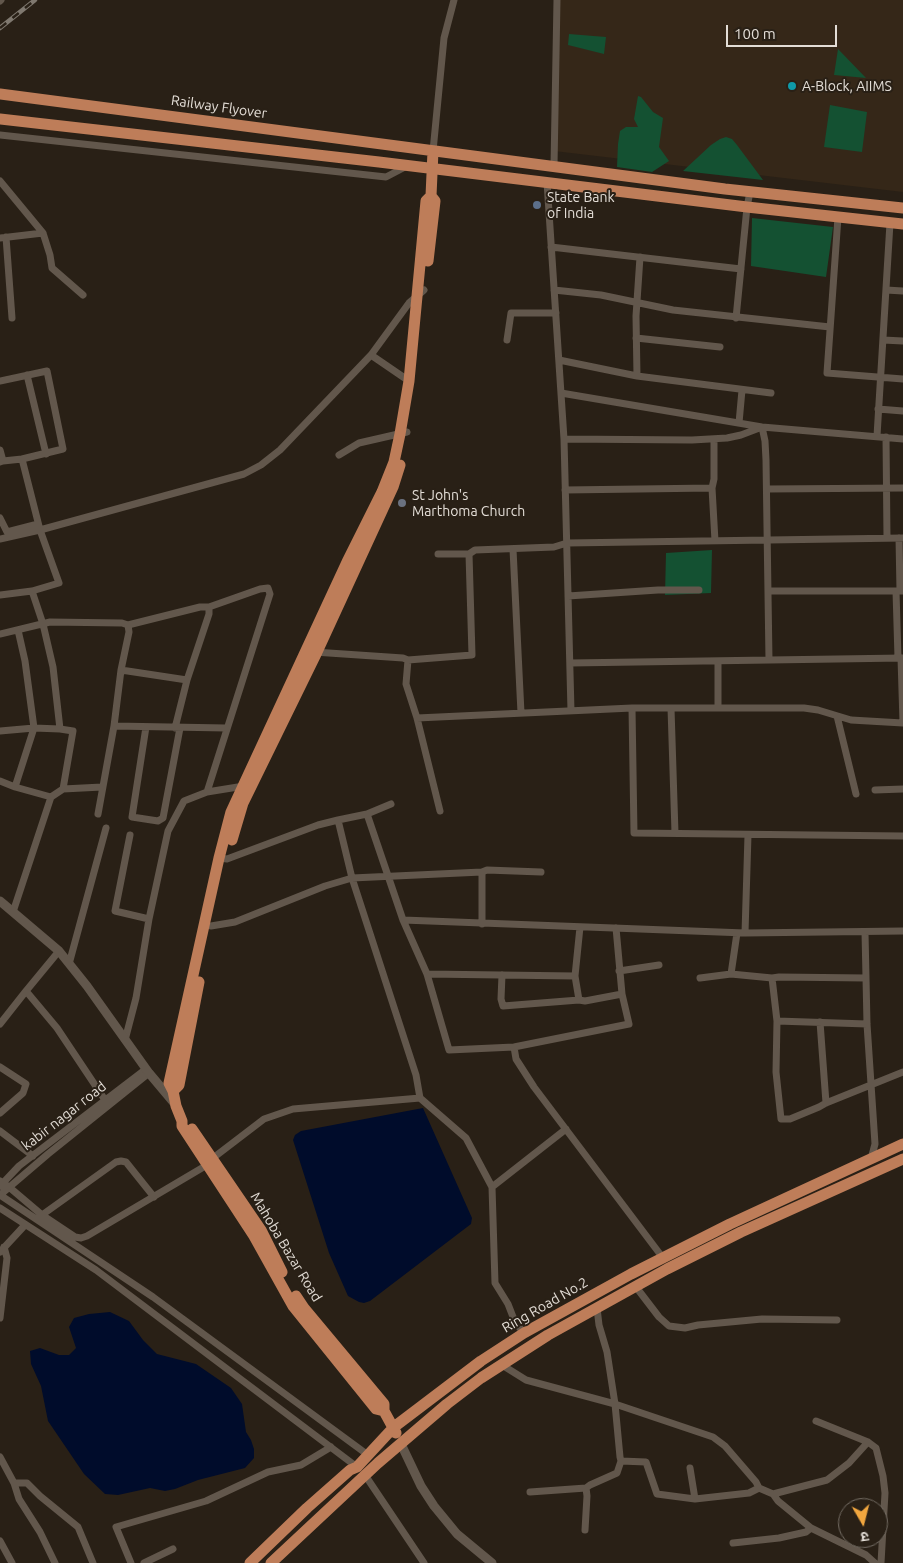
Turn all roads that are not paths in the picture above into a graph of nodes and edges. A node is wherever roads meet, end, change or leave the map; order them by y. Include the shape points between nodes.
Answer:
1 (454, 0) edge
2 (557, 0) edge
3 (0, 94) edge
4 (0, 119) edge
5 (0, 135) edge
6 (433, 151) junction
7 (408, 166) junction
8 (554, 166) junction
9 (434, 170) junction
10 (0, 181) edge
11 (547, 182) junction
12 (750, 192) junction
13 (747, 207) junction
14 (903, 208) edge
15 (838, 217) junction
16 (890, 223) junction
17 (903, 224) edge
18 (42, 233) junction
19 (3, 237) edge
20 (551, 247) junction
21 (640, 257) junction
22 (741, 269) junction
23 (554, 290) junction
24 (886, 290) junction
25 (903, 291) edge
26 (420, 293) junction
27 (83, 295) dead end
28 (636, 303) junction
29 (556, 313) junction
30 (12, 318) dead end
31 (736, 318) junction
32 (830, 327) junction
33 (636, 338) junction
34 (507, 340) dead end
35 (883, 340) junction
36 (903, 341) edge
37 (720, 347) dead end
38 (371, 355) junction
39 (559, 360) junction
40 (27, 375) junction
41 (637, 376) junction
42 (880, 377) junction
43 (903, 379) edge
44 (0, 381) edge
45 (408, 381) junction
46 (742, 390) junction
47 (561, 393) junction
48 (771, 393) dead end
49 (878, 409) junction
50 (903, 412) edge
51 (739, 423) junction
52 (762, 427) junction
53 (404, 433) junction
54 (877, 436) junction
55 (886, 437) junction
56 (903, 438) edge
57 (564, 439) junction
58 (714, 439) junction
59 (0, 450) edge
60 (46, 454) junction
61 (338, 455) dead end
62 (22, 460) junction
63 (1, 462) edge
64 (712, 488) junction
65 (886, 488) junction
66 (903, 488) edge
67 (767, 489) junction
68 (566, 490) junction
69 (0, 518) edge
70 (39, 527) junction
71 (887, 538) junction
72 (901, 538) edge
73 (0, 539) edge
74 (768, 540) junction
75 (715, 541) junction
76 (567, 543) junction
77 (513, 550) junction
78 (438, 554) dead end
79 (469, 554) junction
80 (699, 590) dead end
81 (32, 591) junction
82 (768, 591) junction
83 (900, 591) edge
84 (0, 595) edge
85 (568, 596) junction
86 (209, 607) junction
87 (43, 624) junction
88 (128, 625) junction
89 (18, 630) junction
90 (0, 634) edge
91 (311, 652) junction
92 (901, 658) edge
93 (408, 660) junction
94 (769, 660) junction
95 (718, 661) junction
96 (570, 663) junction
97 (121, 670) junction
98 (187, 680) junction
99 (632, 708) junction
100 (671, 708) junction
101 (718, 708) junction
102 (571, 711) junction
103 (521, 713) junction
104 (837, 716) junction
105 (416, 718) junction
106 (903, 723) edge
107 (114, 726) junction
108 (146, 727) junction
109 (34, 728) junction
110 (178, 728) junction
111 (226, 728) junction
112 (60, 729) junction
113 (0, 730) edge
114 (0, 781) edge
115 (246, 786) junction
116 (15, 787) junction
117 (102, 787) junction
118 (63, 788) junction
119 (903, 789) edge
120 (875, 790) dead end
121 (206, 792) junction
122 (856, 794) dead end
123 (51, 797) junction
124 (390, 804) dead end
125 (440, 811) dead end
126 (98, 814) dead end
127 (367, 814) junction
128 (338, 820) junction
129 (106, 828) dead end
130 (675, 833) junction
131 (130, 834) dead end
132 (748, 835) junction
133 (903, 836) edge
134 (223, 859) junction
135 (482, 872) junction
136 (540, 872) dead end
137 (388, 875) junction
138 (352, 878) junction
139 (0, 901) edge
140 (13, 912) junction
141 (149, 919) junction
142 (403, 920) junction
143 (482, 924) junction
144 (210, 926) junction
145 (580, 927) junction
146 (616, 928) junction
147 (903, 931) edge
148 (736, 932) junction
149 (865, 932) junction
150 (746, 933) junction
151 (59, 951) junction
152 (69, 964) junction
153 (659, 965) dead end
154 (619, 971) junction
155 (427, 974) junction
156 (731, 974) junction
157 (502, 975) junction
158 (575, 976) junction
159 (700, 978) dead end
160 (772, 978) junction
161 (866, 978) junction
162 (26, 991) junction
163 (622, 994) junction
164 (579, 1000) junction
165 (777, 1021) junction
166 (820, 1022) junction
167 (0, 1024) edge
168 (868, 1024) junction
169 (125, 1040) junction
170 (514, 1047) junction
171 (0, 1068) edge
172 (147, 1071) junction
173 (903, 1072) edge
174 (872, 1085) junction
175 (173, 1091) junction
176 (420, 1098) junction
177 (105, 1100) junction
178 (826, 1103) junction
179 (176, 1106) junction
180 (0, 1112) edge
181 (566, 1129) junction
182 (0, 1131) edge
183 (903, 1144) edge
184 (33, 1156) junction
185 (871, 1159) junction
186 (903, 1159) edge
187 (210, 1161) junction
188 (3, 1184) edge
189 (492, 1187) junction
190 (154, 1197) junction
191 (0, 1208) edge
192 (42, 1216) junction
193 (25, 1225) junction
194 (2, 1250) edge
195 (663, 1258) junction
196 (636, 1286) junction
197 (597, 1308) junction
198 (0, 1318) edge
199 (837, 1320) dead end
200 (524, 1333) junction
201 (502, 1365) junction
202 (615, 1404) junction
203 (816, 1421) dead end
204 (394, 1428) junction
205 (868, 1442) junction
206 (400, 1444) junction
207 (331, 1448) junction
208 (368, 1455) junction
209 (0, 1458) edge
210 (621, 1461) junction
211 (690, 1468) dead end
212 (361, 1471) junction
213 (14, 1483) junction
214 (586, 1488) junction
215 (759, 1488) junction
216 (530, 1492) dead end
217 (773, 1494) junction
218 (695, 1499) junction
219 (811, 1528) junction
220 (585, 1530) dead end
221 (0, 1541) edge
222 (733, 1543) dead end
223 (173, 1549) dead end
224 (865, 1559) edge
225 (12, 1563) edge
226 (55, 1563) edge
227 (94, 1563) edge
228 (131, 1563) edge
229 (144, 1563) edge
230 (250, 1563) edge
231 (271, 1563) edge
232 (424, 1563) edge
233 (492, 1563) edge
234 (875, 1563) edge
235 (881, 1563) edge

1 - 6 street via 444,38
2 - 8 street
3 - 6 main road, Railway Flyover
4 - 7 main road
5 - 7 street via 386,177
6 - 8 main road, Railway Flyover
6 - 9 main road
7 - 9 main road
8 - 12 main road, Railway Flyover
9 - 11 main road
9 - 26 main road via 431,196 435,201
10 - 18 street
11 - 13 main road
11 - 20 street
12 - 13 street
12 - 14 main road, Railway Flyover
13 - 15 main road
13 - 22 street
15 - 16 main road
15 - 32 street
16 - 17 main road
16 - 24 street
18 - 19 street
18 - 27 street via 52,268
19 - 30 street
20 - 21 street
20 - 23 street
21 - 22 street
21 - 28 street
22 - 31 street
23 - 28 street
23 - 29 street
24 - 25 street
24 - 35 street
26 - 38 street
26 - 45 main road
26 - 53 main road via 415,385
28 - 31 street
28 - 33 street
29 - 34 street via 511,313
29 - 39 street
31 - 32 street
32 - 42 street via 827,373
33 - 37 street
33 - 41 street
35 - 36 street
35 - 42 street
38 - 45 street
38 - 70 street via 280,450 244,474
39 - 41 street
39 - 47 street
40 - 44 street
40 - 60 street
40 - 60 street via 47,371 63,449
41 - 46 street
42 - 43 street
42 - 49 street
45 - 53 main road
46 - 48 street
46 - 51 street
47 - 51 street
47 - 57 street
49 - 50 street
49 - 54 street
51 - 52 street
52 - 54 street
52 - 58 street via 741,435
52 - 67 street
53 - 61 street via 360,443
53 - 91 main road via 393,487
54 - 55 street
55 - 56 street
55 - 65 street
57 - 58 street
57 - 68 street
58 - 64 street
59 - 63 street
60 - 62 street
62 - 63 street
62 - 70 street
64 - 68 street
64 - 75 street
65 - 66 street
65 - 67 street
65 - 71 street
67 - 74 street
68 - 76 street
69 - 70 street via 8,532
70 - 73 street
70 - 81 street via 59,583
71 - 72 street
71 - 74 street
72 - 83 street
74 - 75 street
74 - 82 street
75 - 76 street
76 - 77 street
76 - 85 street
77 - 79 street via 475,550
77 - 103 street
78 - 79 street
79 - 93 street via 472,655
80 - 85 street
81 - 84 street
81 - 87 street
82 - 83 street
82 - 94 street
83 - 92 street
85 - 96 street
86 - 88 street
86 - 98 street
86 - 111 street via 260,589 268,588 270,594
87 - 88 street
87 - 89 street
87 - 112 street via 53,667
88 - 97 street
89 - 90 street
89 - 109 street
91 - 93 street
91 - 115 main road
92 - 94 street
92 - 106 street
93 - 105 street via 406,684
94 - 95 street
95 - 96 street
95 - 101 street
96 - 102 street
97 - 98 street
97 - 107 street
98 - 110 street
99 - 100 street
99 - 102 street
99 - 130 street via 634,832
100 - 101 street
100 - 130 street
101 - 104 street via 804,708
102 - 103 street
103 - 105 street
104 - 106 street via 851,720
104 - 122 street
105 - 125 street
107 - 108 street
107 - 117 street
108 - 110 street
108 - 110 street via 132,817 158,821 163,818
109 - 112 street
109 - 113 street
109 - 116 street
110 - 111 street
111 - 121 street
112 - 118 street via 73,730
114 - 116 street
115 - 121 street
115 - 134 main road
116 - 123 street
117 - 118 street
117 - 126 street
118 - 123 street
119 - 120 street
121 - 141 street via 184,801 168,831
123 - 140 street
124 - 127 street
127 - 128 street
127 - 137 street
128 - 134 street
128 - 138 street
129 - 152 street
130 - 132 street
131 - 141 street via 115,911
132 - 133 street
132 - 150 street
134 - 144 main road
134 - 175 main road via 169,1083
135 - 136 street
135 - 137 street
135 - 143 street
137 - 138 street
137 - 142 street
138 - 144 street via 234,922
138 - 176 street via 416,1075
139 - 140 street, Mahoba Bazar Road
140 - 151 street, Mahoba Bazar Road
141 - 169 street via 136,998
142 - 143 street
142 - 155 street
143 - 145 street
144 - 175 main road via 179,1085
145 - 146 street
145 - 158 street
146 - 148 street
146 - 154 street
147 - 149 street
148 - 150 street
148 - 156 street
149 - 150 street
149 - 161 street
151 - 152 street, Mahoba Bazar Road
151 - 162 street
152 - 169 street, Mahoba Bazar Road
153 - 154 street
154 - 163 street
155 - 157 street
155 - 170 street via 449,1050
156 - 159 street
156 - 160 street
157 - 158 street
157 - 164 street via 501,999 504,1006
158 - 164 street
160 - 161 street
160 - 165 street
161 - 168 street
162 - 167 street
162 - 177 street via 57,1028
163 - 164 street
163 - 170 street via 629,1024
165 - 166 street
165 - 178 street via 776,1072 782,1119 790,1119
166 - 168 street
166 - 178 street
168 - 174 street
169 - 172 street, Mahoba Bazar Road
170 - 181 street via 516,1059
171 - 180 street via 26,1084 23,1092
172 - 177 street, kabir nagar road
172 - 179 street, Mahoba Bazar Road
172 - 188 street via 48,1154
173 - 174 street
174 - 178 street
174 - 185 street via 875,1144
175 - 179 main road
176 - 187 street via 293,1109 264,1119
176 - 189 street via 466,1138
177 - 184 street, kabir nagar road
179 - 187 main road, Mahoba Bazar Road via 182,1121 188,1123
181 - 189 street
181 - 195 street
182 - 184 street
183 - 185 main road, Ring Road No.2
184 - 188 street, kabir nagar road
185 - 195 main road, Ring Road No.2
186 - 196 main road, Ring Road No.2 via 741,1232
187 - 190 street
187 - 204 main road, Mahoba Bazar Road via 260,1230 280,1276 384,1404 384,1411
188 - 192 street
188 - 208 street via 0,1195 154,1297
189 - 200 street via 494,1283
190 - 192 street via 80,1238
190 - 192 street via 126,1162 116,1162
191 - 193 street
193 - 194 street
193 - 207 street via 96,1270
194 - 198 street via 8,1258
195 - 200 main road, Ring Road No.2
196 - 197 main road, Ring Road No.2
196 - 199 street via 669,1326 685,1328 762,1319
197 - 201 main road, Ring Road No.2
197 - 202 street
200 - 204 main road, Ring Road No.2 via 481,1361
201 - 202 street via 526,1380
201 - 206 main road, Ring Road No.2 via 454,1399
202 - 210 street
202 - 215 street via 713,1437 725,1446
203 - 205 street
204 - 206 main road, Mahoba Bazar Road
204 - 208 main road, Ring Road No.2
205 - 217 street via 827,1480
205 - 235 street via 876,1448 885,1492
206 - 212 main road, Ring Road No.2
206 - 233 street via 434,1506 457,1534
207 - 212 street
207 - 228 street via 301,1465 268,1472 206,1501 116,1527
208 - 212 main road, Ring Road No.2
209 - 213 street
210 - 214 street via 617,1473
210 - 218 street via 646,1462 658,1494
211 - 218 street
212 - 230 main road, Ring Road No.2 via 350,1470
212 - 231 main road, Ring Road No.2
212 - 232 street
213 - 226 street
213 - 227 street via 27,1483 78,1526
214 - 216 street
214 - 220 street
215 - 217 street
215 - 218 street via 748,1493
217 - 219 street
219 - 222 street via 779,1538
219 - 224 street
221 - 225 street
223 - 229 street
224 - 234 street

